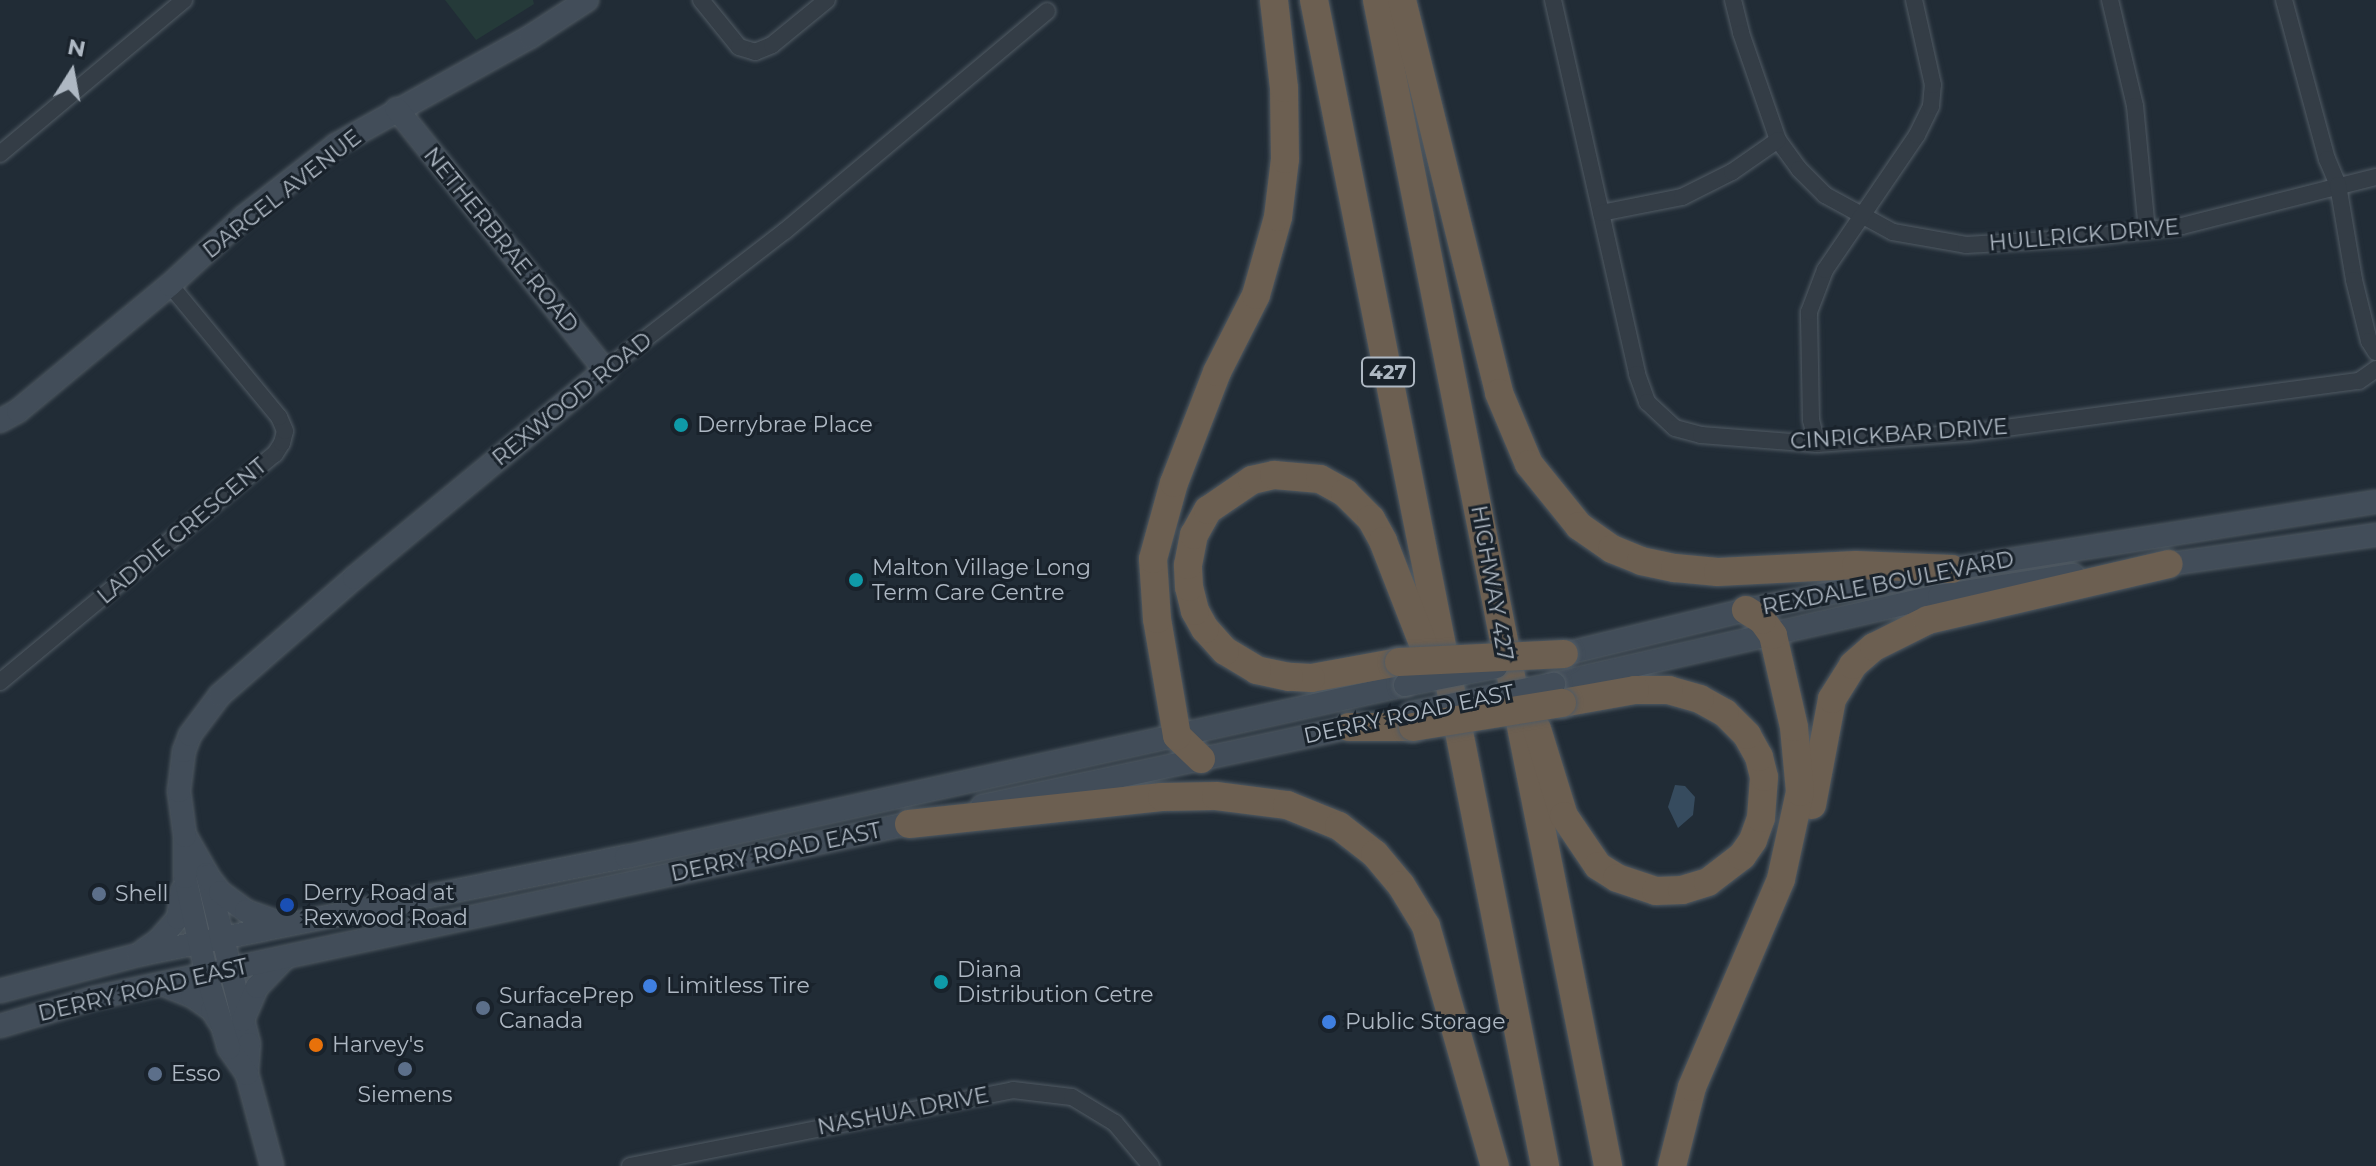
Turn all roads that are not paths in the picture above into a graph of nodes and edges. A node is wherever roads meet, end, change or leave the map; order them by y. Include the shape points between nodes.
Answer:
1 (184, 0) edge
2 (587, 0) edge
3 (701, 0) edge
4 (827, 0) edge
5 (1274, 0) edge
6 (1314, 0) edge
7 (1377, 0) edge
8 (1402, 0) edge
9 (1553, 0) edge
10 (1733, 0) edge
11 (1914, 0) edge
12 (2110, 0) edge
13 (2284, 0) edge
14 (1047, 11) dead end
15 (397, 109) junction
16 (1778, 140) junction
17 (0, 154) edge
18 (2376, 177) edge
19 (2338, 185) junction
20 (1601, 213) junction
21 (1859, 217) junction
22 (2147, 230) junction
23 (170, 285) junction
24 (2376, 352) edge
25 (2376, 369) edge
26 (605, 370) junction
27 (0, 421) edge
28 (1817, 444) junction
29 (2376, 502) edge
30 (2376, 535) edge
31 (2169, 564) junction
32 (1952, 569) junction
33 (1495, 604) junction
34 (1746, 610) junction
35 (1773, 635) junction
36 (1564, 654) joint
37 (1402, 674) junction
38 (0, 682) edge
39 (1558, 693) junction
40 (1349, 727) joint
41 (1177, 736) junction
42 (1462, 743) junction
43 (1201, 759) junction
44 (909, 824) junction
45 (196, 875) junction
46 (1781, 879) junction
47 (286, 926) junction
48 (222, 937) junction
49 (199, 943) junction
50 (138, 955) junction
51 (285, 957) junction
52 (231, 970) junction
53 (207, 976) junction
54 (161, 984) junction
55 (0, 991) edge
56 (232, 1023) junction
57 (0, 1026) edge
58 (272, 1166) edge
59 (630, 1166) edge
60 (1151, 1166) edge
61 (1495, 1166) edge
62 (1545, 1166) edge
63 (1608, 1166) edge
64 (1672, 1166) edge

1 - 17 street
2 - 15 main road, DARCEL AVENUE
3 - 4 street via 739,47 755,52 772,45
5 - 41 highway via 1284,88 1285,159 1278,217 1256,295 1217,372 1174,483 1153,559 1157,619
6 - 42 highway, 427
7 - 33 highway, HIGHWAY 427 / 427 via 1474,475
8 - 32 highway via 1499,393 1529,464 1579,526 1612,549 1675,568
9 - 20 street, CINRICKBAR DRIVE
10 - 16 street, HULLRICK DRIVE
11 - 21 street via 1933,85 1931,106 1917,135
12 - 22 street via 2135,106
13 - 19 street
14 - 26 street, REXWOOD ROAD via 785,231
15 - 23 main road, DARCEL AVENUE via 336,145 244,217
15 - 26 main road, NETHERBRAE ROAD
16 - 20 street via 1732,172 1682,197
16 - 21 street, HULLRICK DRIVE via 1825,195
18 - 19 street, HULLRICK DRIVE
19 - 22 street, HULLRICK DRIVE via 2248,213
19 - 24 street via 2354,280
20 - 28 street, CINRICKBAR DRIVE via 1637,374 1647,402 1659,415 1675,428 1701,435
21 - 22 street, HULLRICK DRIVE via 1893,232 1966,245
21 - 28 street via 1825,270 1809,312 1811,420
23 - 27 main road, DARCEL AVENUE
23 - 38 street, LADDIE CRESCENT via 279,417 285,431 282,443
25 - 28 street, CINRICKBAR DRIVE via 2366,378 2341,384 1968,433
26 - 45 main road, REXWOOD ROAD via 354,578 201,716 184,751 179,791
29 - 32 main road, REXDALE BOULEVARD
30 - 31 main road, REXDALE BOULEVARD
31 - 35 main road, REXDALE BOULEVARD via 1939,596
31 - 46 highway via 1928,620 1863,655 1832,699 1802,845
32 - 34 main road, REXDALE BOULEVARD
33 - 39 highway via 1510,631 1564,816 1598,866 1636,887 1682,890 1708,882 1742,856 1761,818 1764,777 1747,735 1725,713 1669,690
33 - 63 highway, HIGHWAY 427 / 427
34 - 35 highway
34 - 36 main road, REXDALE BOULEVARD
35 - 39 main road, REXDALE BOULEVARD
35 - 46 highway via 1794,727 1800,792
36 - 37 highway, bridge
37 - 41 main road, DERRY ROAD EAST
37 - 42 highway via 1289,677 1257,670 1225,651 1205,629 1189,587 1194,535 1208,510 1252,480 1274,475 1320,479 1345,493 1371,519 1383,541
39 - 40 highway, bridge
40 - 43 main road, DERRY ROAD EAST
41 - 43 highway
41 - 47 main road, DERRY ROAD EAST
42 - 62 highway, 427
43 - 44 main road, DERRY ROAD EAST
44 - 51 main road, DERRY ROAD EAST
44 - 61 highway via 1216,796 1287,805 1339,826 1384,864 1426,926
45 - 47 main road via 246,911
45 - 48 main road, REXWOOD ROAD
45 - 49 main road, REXWOOD ROAD
45 - 50 main road via 178,918
46 - 64 highway via 1692,1087
47 - 48 main road, DERRY ROAD EAST
48 - 49 main road, DERRY ROAD EAST
48 - 52 main road, REXWOOD ROAD
49 - 50 main road, DERRY ROAD EAST
49 - 53 main road, REXWOOD ROAD
50 - 55 main road, DERRY ROAD EAST
51 - 52 main road, DERRY ROAD EAST
51 - 56 main road
52 - 53 main road, DERRY ROAD EAST
52 - 56 main road, REXWOOD ROAD
53 - 54 main road, DERRY ROAD EAST
53 - 56 main road, REXWOOD ROAD
54 - 56 main road via 192,996
54 - 57 main road, DERRY ROAD EAST
56 - 58 main road, REXWOOD ROAD via 229,1048 247,1074
59 - 60 street, NASHUA DRIVE via 1013,1090 1072,1097 1115,1123

